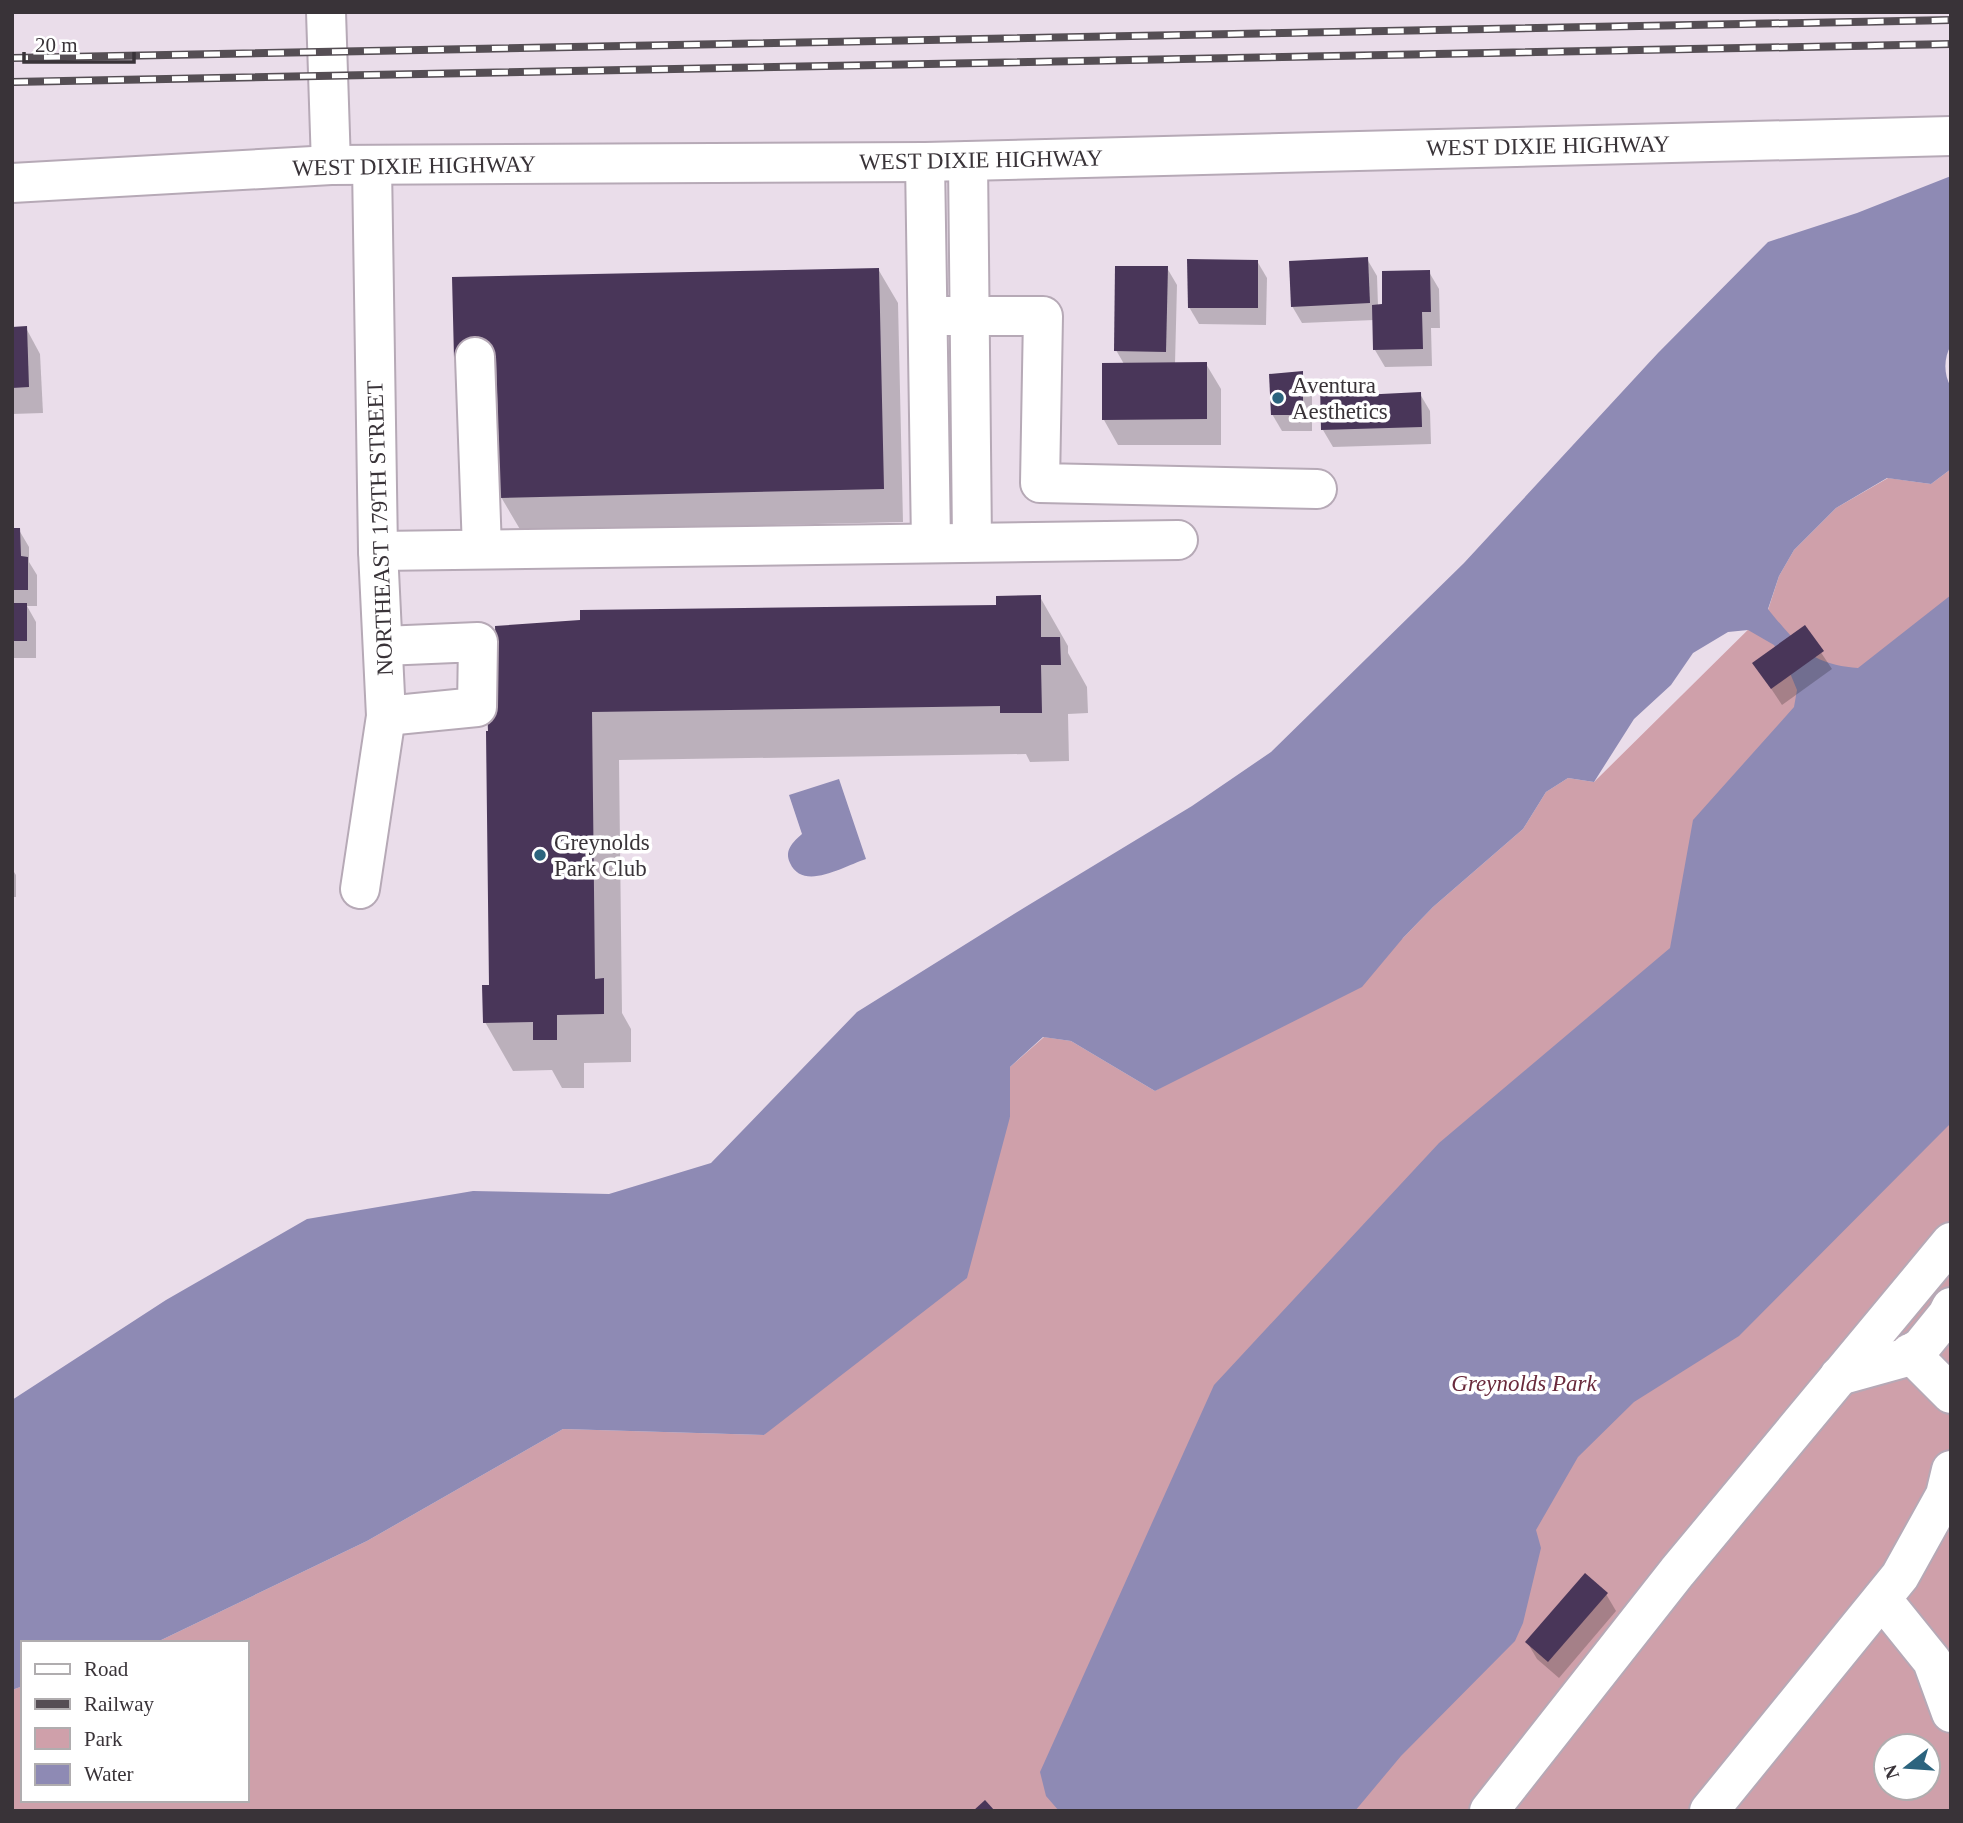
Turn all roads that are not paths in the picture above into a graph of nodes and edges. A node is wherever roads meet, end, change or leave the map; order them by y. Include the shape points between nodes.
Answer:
1 (326, 12) edge
2 (1951, 136) edge
3 (968, 161) junction
4 (925, 162) junction
5 (331, 165) junction
6 (372, 165) junction
7 (12, 183) edge
8 (971, 315) junction
9 (928, 316) junction
10 (475, 357) dead end
11 (971, 400) junction
12 (928, 401) junction
13 (1317, 489) dead end
14 (1178, 540) dead end
15 (931, 542) junction
16 (972, 542) junction
17 (482, 549) junction
18 (378, 551) junction
19 (383, 646) junction
20 (386, 716) junction
21 (360, 889) dead end
22 (1951, 1241) edge
23 (1951, 1307) edge
24 (1910, 1353) junction
25 (1839, 1376) junction
26 (1951, 1394) edge
27 (1951, 1470) edge
28 (1882, 1599) junction
29 (1951, 1713) edge
30 (1489, 1811) edge
31 (1709, 1811) edge

1 - 5 street
2 - 3 street, WEST DIXIE HIGHWAY
3 - 4 street, WEST DIXIE HIGHWAY
3 - 8 street
4 - 6 street, WEST DIXIE HIGHWAY
4 - 9 street
5 - 6 street, WEST DIXIE HIGHWAY
5 - 7 street, WEST DIXIE HIGHWAY
6 - 18 street, NORTHEAST 179TH STREET
8 - 9 street
8 - 11 street
8 - 13 street via 1043,316 1040,483
9 - 12 street
10 - 17 street
11 - 12 street
11 - 16 street
12 - 15 street
14 - 16 street
15 - 16 street
15 - 17 street
17 - 18 street
18 - 19 street, NORTHEAST 179TH STREET
19 - 20 street, NORTHEAST 179TH STREET
19 - 20 street via 478,642 477,707
20 - 21 street, NORTHEAST 179TH STREET
22 - 25 street
23 - 24 street via 1921,1347
24 - 25 street
24 - 26 street
25 - 30 street
27 - 28 street via 1945,1495
28 - 29 street via 1932,1661
28 - 31 street

